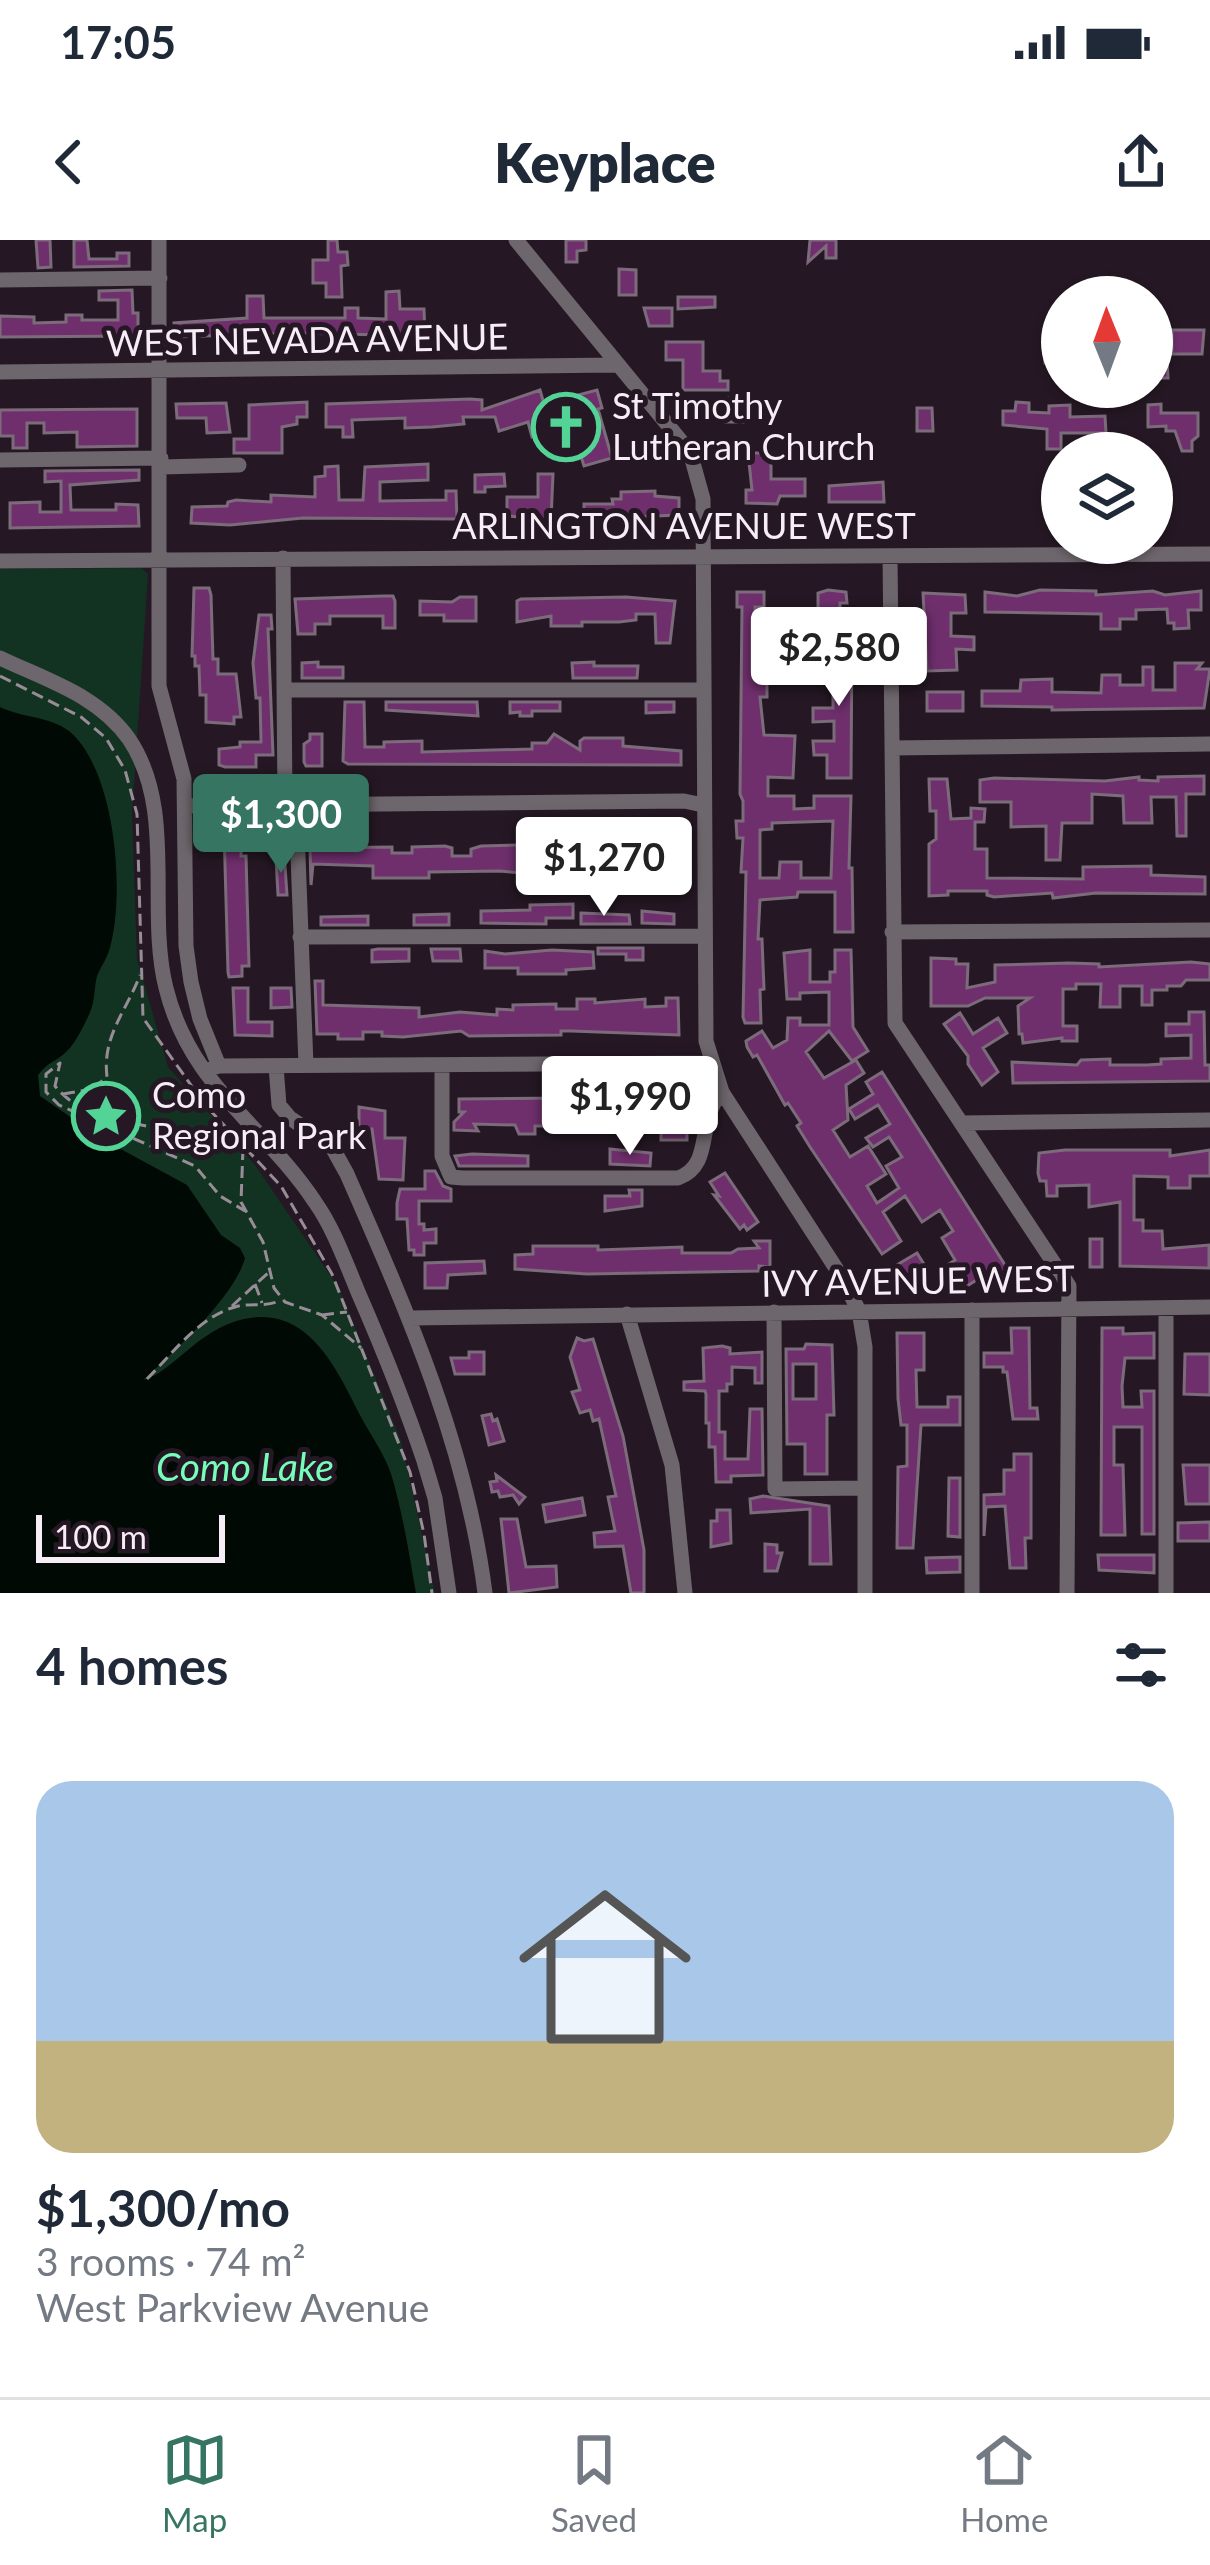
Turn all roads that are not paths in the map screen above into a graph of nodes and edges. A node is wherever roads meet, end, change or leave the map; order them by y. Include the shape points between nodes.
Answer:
1 (160, 240) edge
2 (516, 240) edge
3 (160, 278) junction
4 (0, 280) edge
5 (615, 365) junction
6 (0, 372) edge
7 (161, 373) junction
8 (0, 460) edge
9 (161, 463) junction
10 (239, 465) dead end
11 (1210, 554) edge
12 (890, 556) junction
13 (283, 558) junction
14 (702, 560) junction
15 (0, 561) edge
16 (158, 561) junction
17 (0, 658) edge
18 (286, 690) junction
19 (703, 690) junction
20 (1210, 745) edge
21 (892, 748) junction
22 (290, 804) junction
23 (703, 805) junction
24 (185, 806) junction
25 (1210, 931) edge
26 (892, 932) junction
27 (705, 936) junction
28 (301, 937) junction
29 (711, 1064) junction
30 (306, 1065) junction
31 (442, 1065) junction
32 (276, 1066) junction
33 (211, 1069) junction
34 (722, 1092) junction
35 (1210, 1120) edge
36 (962, 1123) junction
37 (1210, 1307) edge
38 (1166, 1308) junction
39 (972, 1310) junction
40 (1069, 1310) junction
41 (859, 1311) junction
42 (773, 1312) junction
43 (627, 1314) junction
44 (410, 1318) junction
45 (864, 1489) junction
46 (449, 1593) edge
47 (485, 1593) edge
48 (685, 1593) edge
49 (865, 1593) edge
50 (972, 1593) edge
51 (1066, 1593) edge
52 (1166, 1593) edge

1 - 3 street
2 - 5 street
3 - 4 street
3 - 7 street
5 - 7 street, WEST NEVADA AVENUE
5 - 14 street via 690,452 703,500
6 - 7 street, WEST NEVADA AVENUE
7 - 9 street
8 - 9 street
9 - 10 street
9 - 16 street
11 - 12 street, ARLINGTON AVENUE WEST
12 - 14 street, ARLINGTON AVENUE WEST
12 - 21 street
13 - 14 street, ARLINGTON AVENUE WEST
13 - 16 street, ARLINGTON AVENUE WEST
13 - 18 street
14 - 19 street
15 - 16 street, ARLINGTON AVENUE WEST
16 - 24 street via 159,686
17 - 33 street via 81,694 141,761 153,806 163,975 174,1018
18 - 19 street
18 - 22 street
19 - 23 street
20 - 21 street
21 - 26 street
22 - 23 street
22 - 24 street
22 - 28 street
23 - 27 street
24 - 33 street via 186,946
25 - 26 street
26 - 36 street via 896,1022
27 - 28 street
27 - 29 street
28 - 30 street
29 - 31 street
29 - 34 street
30 - 31 street
30 - 32 street
31 - 34 street via 442,1156 452,1177 678,1178 697,1165 709,1105
32 - 33 street
32 - 44 street via 279,1106 332,1147
33 - 46 street via 221,1097 302,1184 338,1245 424,1461
34 - 41 street
35 - 36 street
36 - 40 street via 1069,1286
37 - 38 street, IVY AVENUE WEST
38 - 40 street, IVY AVENUE WEST
38 - 52 street
39 - 40 street, IVY AVENUE WEST
39 - 41 street, IVY AVENUE WEST
39 - 50 street
40 - 51 street
41 - 42 street, IVY AVENUE WEST
41 - 45 street
42 - 43 street, IVY AVENUE WEST
42 - 45 street via 775,1489
43 - 44 street, IVY AVENUE WEST
43 - 48 street via 672,1465
44 - 47 street via 473,1515
45 - 49 street

